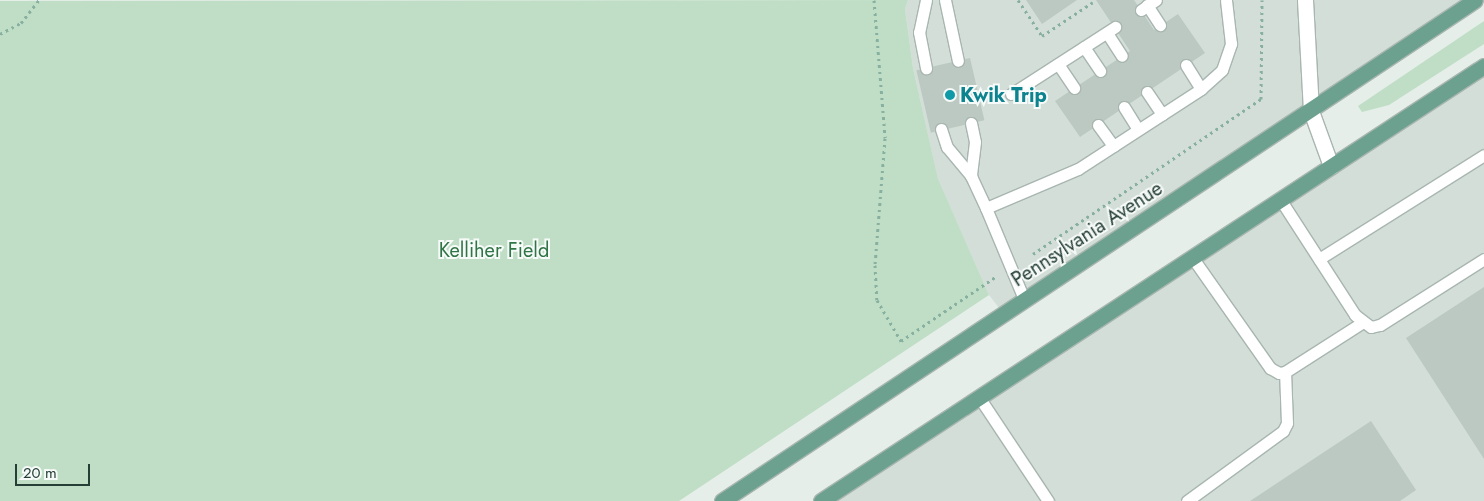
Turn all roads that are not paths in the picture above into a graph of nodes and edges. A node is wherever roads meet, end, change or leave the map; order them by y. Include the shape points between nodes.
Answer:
1 (926, 0) edge
2 (945, 0) edge
3 (1226, 0) edge
4 (1305, 0) edge
5 (1475, 0) edge
6 (1148, 5) edge
7 (1160, 25) dead end
8 (1084, 47) junction
9 (1122, 56) dead end
10 (958, 61) dead end
11 (1058, 64) junction
12 (1186, 65) dead end
13 (1484, 66) edge
14 (926, 68) dead end
15 (1100, 71) dead end
16 (1074, 88) dead end
17 (1201, 89) junction
18 (1147, 92) dead end
19 (1011, 94) dead end
20 (1124, 108) dead end
21 (1311, 111) junction
22 (1162, 114) junction
23 (971, 123) dead end
24 (1098, 125) dead end
25 (941, 129) dead end
26 (1138, 129) junction
27 (1113, 146) junction
28 (1484, 155) edge
29 (1331, 166) junction
30 (971, 176) junction
31 (1280, 199) junction
32 (986, 208) junction
33 (1192, 257) junction
34 (1319, 259) junction
35 (1484, 259) edge
36 (1024, 300) junction
37 (1363, 322) junction
38 (1286, 372) junction
39 (979, 397) junction
40 (722, 501) edge
41 (821, 501) edge
42 (1048, 501) edge
43 (1187, 501) edge

1 - 14 lane via 919,32
2 - 10 lane
3 - 17 lane via 1231,44 1222,70
4 - 21 street
5 - 21 main road, Pennsylvania Avenue
6 - 7 lane
8 - 9 lane via 1111,30
8 - 11 lane
8 - 15 lane
11 - 16 lane
11 - 19 lane
12 - 17 lane
13 - 29 main road
17 - 22 lane
18 - 22 lane
20 - 26 lane
21 - 29 street
21 - 36 main road, Pennsylvania Avenue
22 - 26 lane
23 - 30 lane via 975,142
24 - 27 lane
25 - 30 lane via 947,147
26 - 27 lane
27 - 32 lane via 1078,169
28 - 34 lane
29 - 31 main road
30 - 32 lane
31 - 33 main road
31 - 34 lane
32 - 36 lane
33 - 38 lane via 1270,368
33 - 39 main road
34 - 37 lane
35 - 37 lane via 1380,325 1371,326
36 - 40 main road, Pennsylvania Avenue
37 - 38 lane
38 - 43 lane via 1286,423 1283,431
39 - 41 main road
39 - 42 lane

